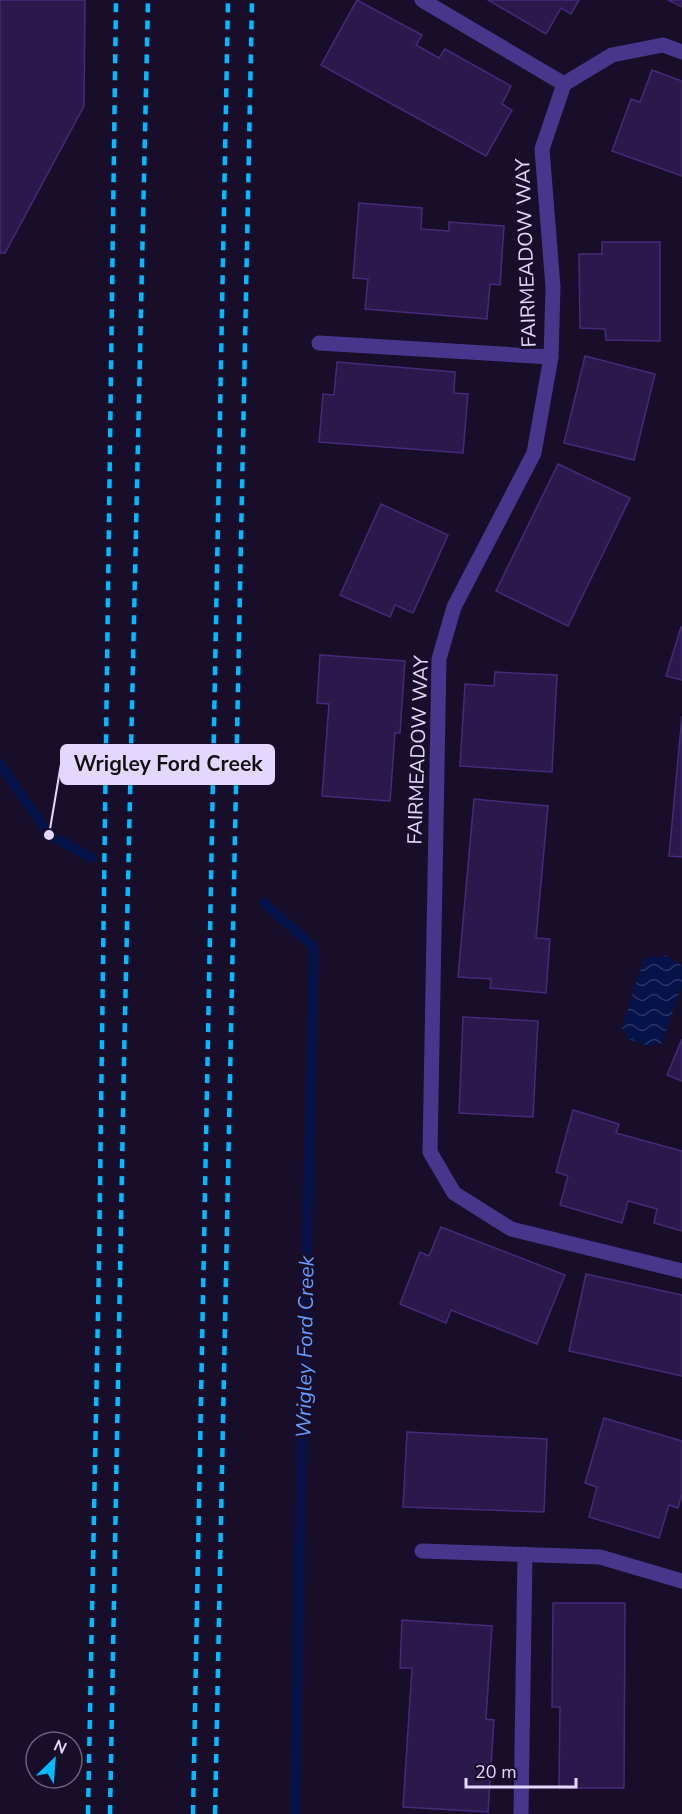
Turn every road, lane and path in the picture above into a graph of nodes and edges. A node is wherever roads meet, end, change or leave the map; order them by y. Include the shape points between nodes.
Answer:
1 (422, 0) edge
2 (682, 52) edge
3 (564, 84) junction
4 (319, 343) dead end
5 (551, 357) junction
6 (682, 1271) edge
7 (422, 1551) dead end
8 (525, 1554) junction
9 (682, 1581) edge
10 (521, 1814) edge

1 - 3 street
2 - 3 street via 663,45 612,55
3 - 5 street, FAIRMEADOW WAY via 542,149 553,287
4 - 5 street
5 - 6 street, FAIRMEADOW WAY via 534,453 454,607 439,658 430,1152 454,1193 511,1229
7 - 8 street
8 - 9 street via 600,1557
8 - 10 street

